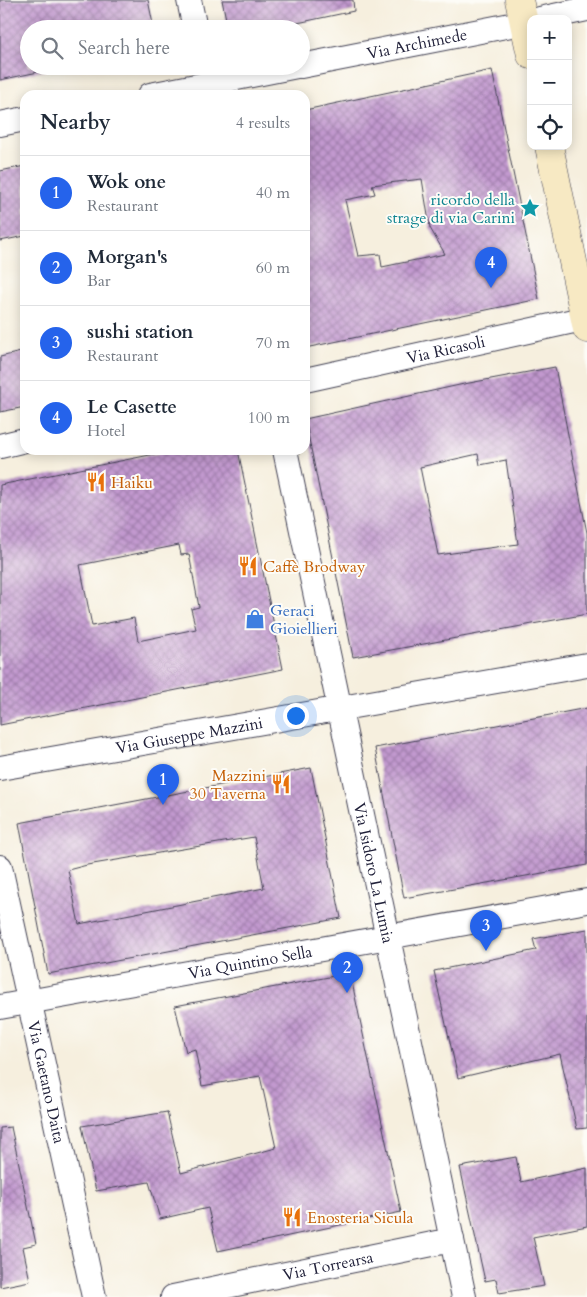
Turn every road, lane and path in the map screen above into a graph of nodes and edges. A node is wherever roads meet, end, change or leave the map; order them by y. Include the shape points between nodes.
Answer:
1 (189, 0) edge
2 (587, 9) edge
3 (527, 15) edge
4 (528, 15) edge
5 (193, 20) edge
6 (310, 64) edge
7 (246, 75) edge
8 (206, 82) edge
9 (172, 90) edge
10 (20, 120) edge
11 (0, 124) edge
12 (550, 150) edge
13 (586, 322) edge
14 (310, 379) edge
15 (20, 441) edge
16 (0, 446) edge
17 (285, 455) edge
18 (587, 666) edge
19 (340, 708) junction
20 (0, 768) edge
21 (0, 867) edge
22 (587, 901) edge
23 (388, 937) junction
24 (29, 1002) junction
25 (0, 1007) edge
26 (452, 1240) junction
27 (94, 1297) edge
28 (173, 1297) edge
29 (464, 1297) edge

1 - 5 street
2 - 4 street, Via Archimede
3 - 6 street, Via Archimede
7 - 8 street
8 - 9 street
10 - 11 street
12 - 13 street
13 - 14 street, Via Ricasoli
15 - 16 street
17 - 19 street, Via Isidoro La Lumia
18 - 19 street, Via Giuseppe Mazzini
19 - 20 street, Via Giuseppe Mazzini
19 - 23 street, Via Isidoro La Lumia
21 - 24 street, Via Gaetano Daita
22 - 23 street, Via Quintino Sella
23 - 24 street, Via Quintino Sella
23 - 26 street, Via Isidoro La Lumia
24 - 25 street, Via Quintino Sella
24 - 27 street, Via Gaetano Daita
26 - 28 street, Via Torrearsa
26 - 29 street, Via Isidoro La Lumia

